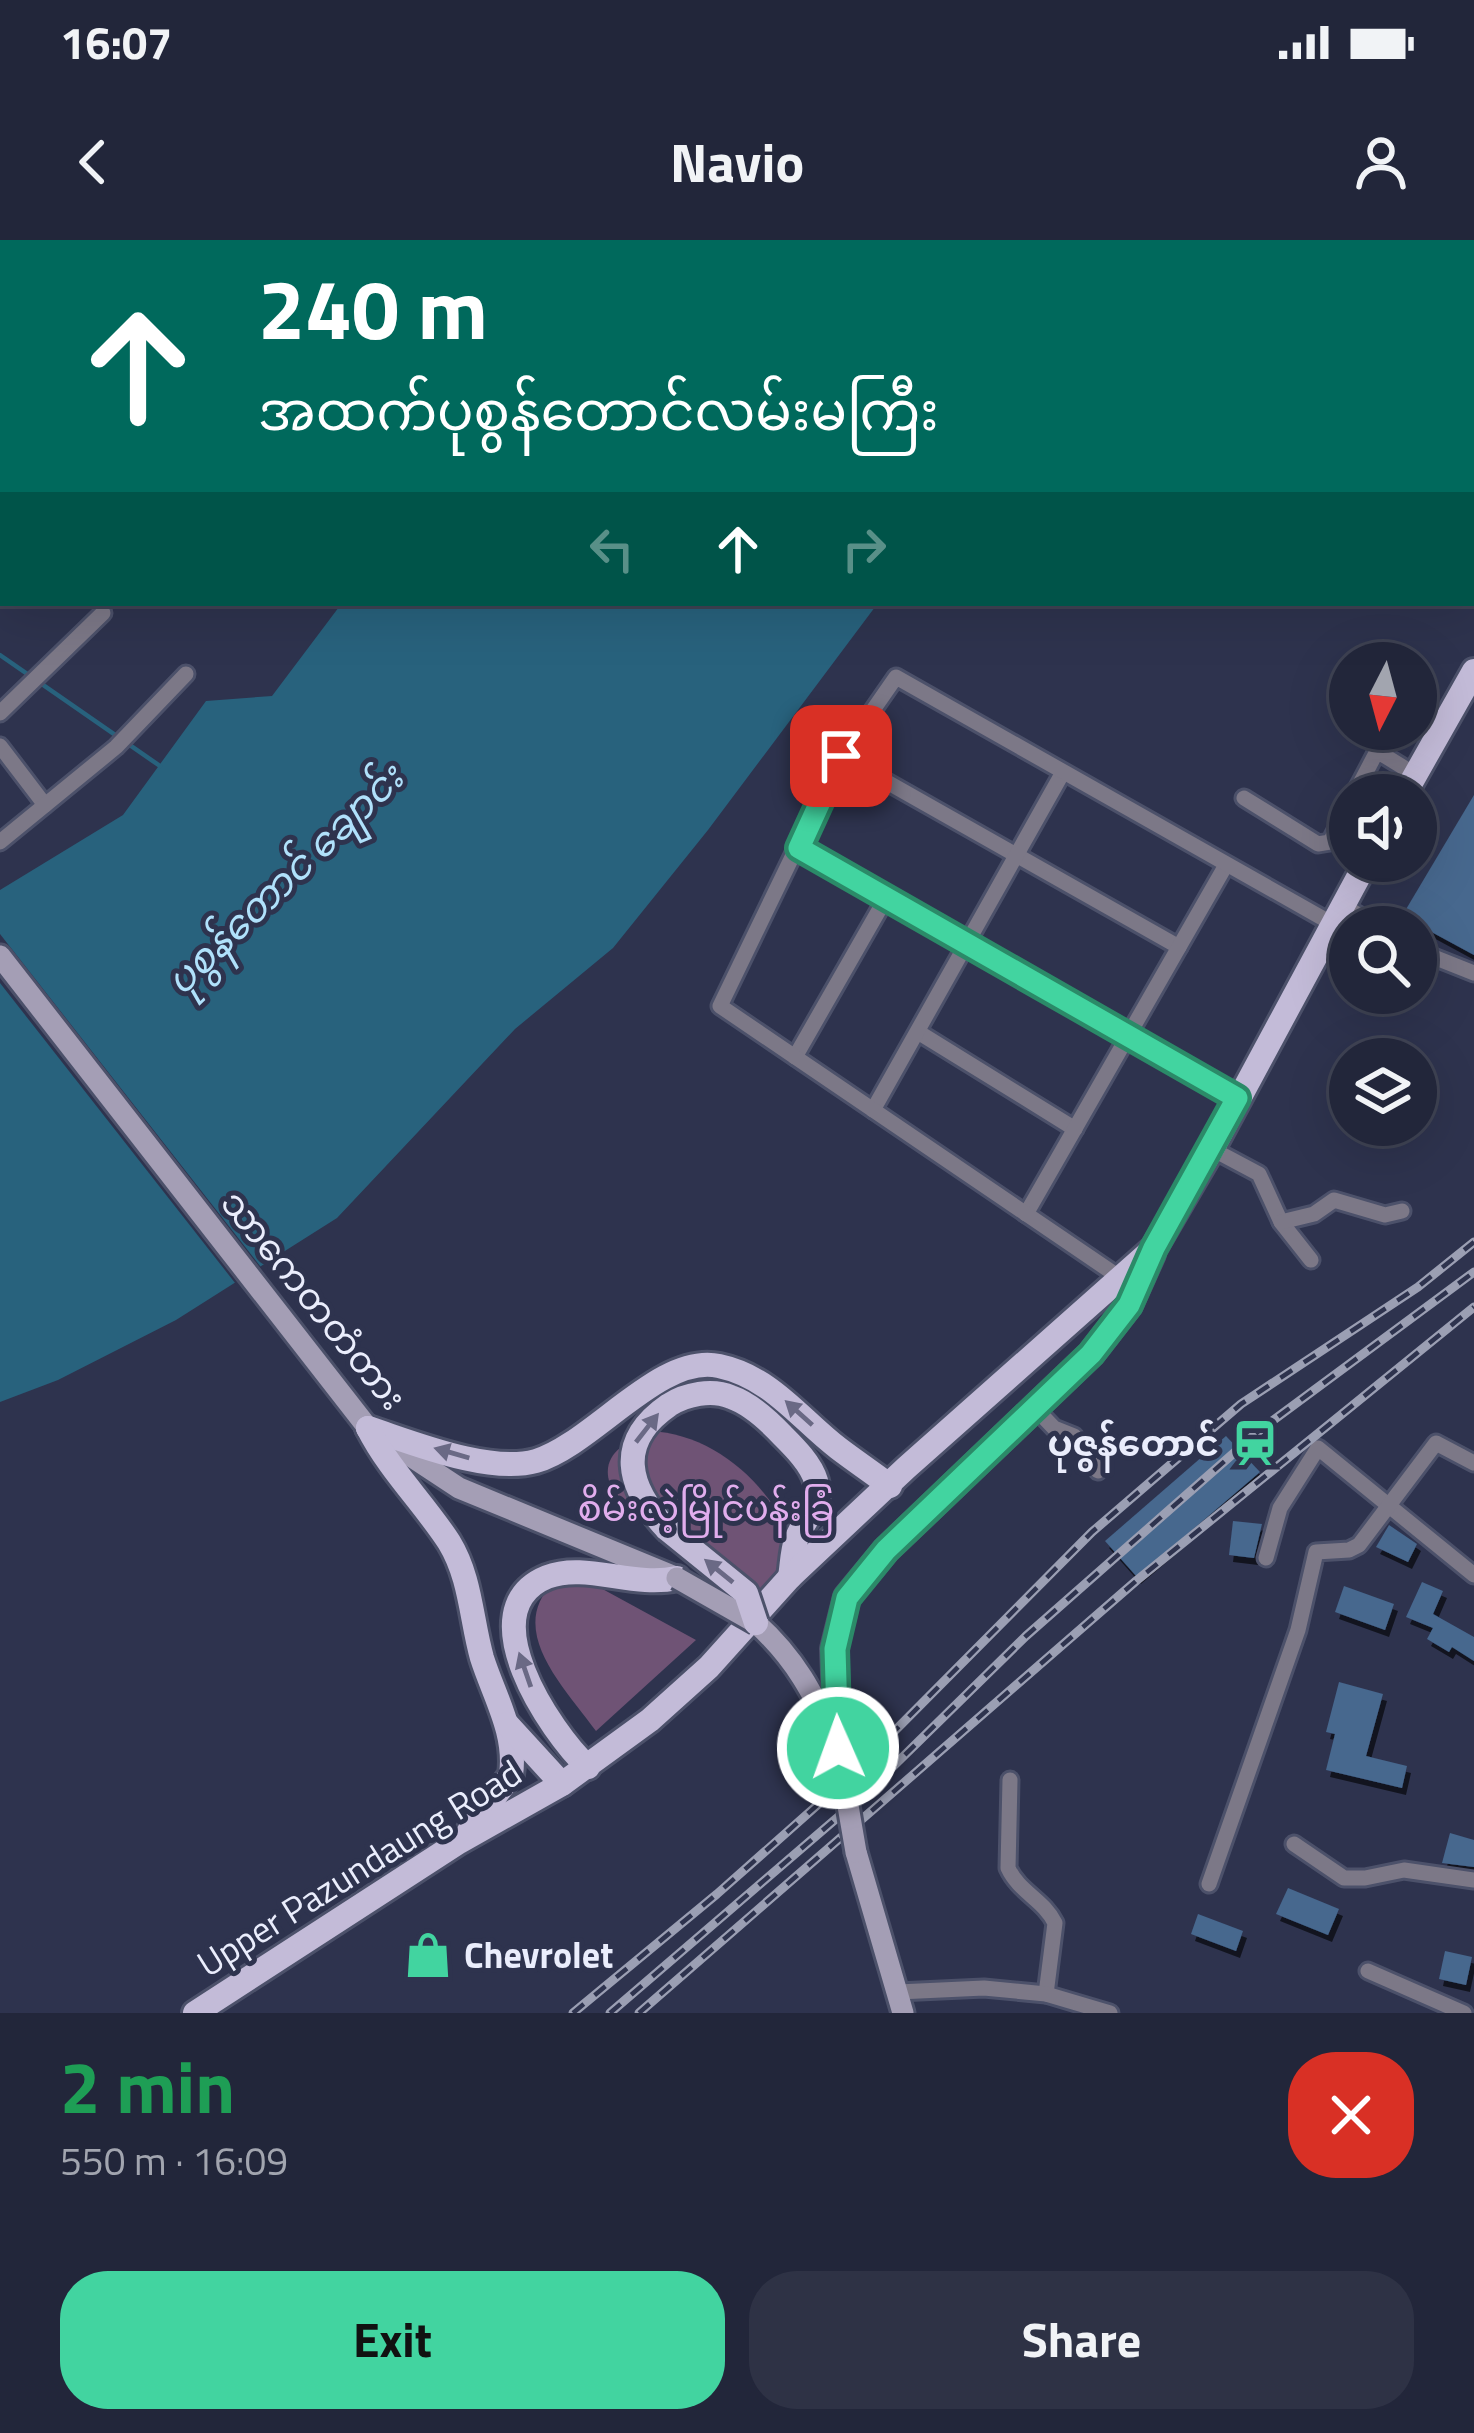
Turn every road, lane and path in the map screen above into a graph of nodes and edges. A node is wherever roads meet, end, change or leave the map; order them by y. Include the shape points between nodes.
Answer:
1 (103, 613) dead end
2 (1474, 671) edge
3 (186, 674) dead end
4 (0, 713) edge
5 (0, 746) edge
6 (841, 756) junction
7 (1062, 774) junction
8 (1365, 774) edge
9 (1400, 774) edge
10 (1416, 774) edge
11 (1244, 798) dead end
12 (46, 805) junction
13 (0, 842) edge
14 (1329, 842) edge
15 (799, 848) junction
16 (1018, 853) junction
17 (1226, 865) junction
18 (886, 898) junction
19 (1329, 911) edge
20 (1329, 927) edge
21 (967, 944) junction
22 (1179, 947) junction
23 (0, 956) edge
24 (1437, 959) edge
25 (1474, 974) edge
26 (918, 1032) junction
27 (1128, 1036) junction
28 (795, 1058) junction
29 (1237, 1098) junction
30 (874, 1110) junction
31 (1075, 1129) junction
32 (1212, 1149) junction
33 (1402, 1211) dead end
34 (1026, 1214) junction
35 (1281, 1222) junction
36 (1154, 1248) junction
37 (1311, 1259) dead end
38 (1119, 1277) junction
39 (1033, 1406) junction
40 (368, 1428) junction
41 (1474, 1463) edge
42 (1098, 1471) dead end
43 (890, 1486) junction
44 (1388, 1505) junction
45 (1474, 1545) edge
46 (1266, 1558) dead end
47 (1460, 1563) junction
48 (1474, 1575) edge
49 (790, 1577) junction
50 (677, 1578) junction
51 (756, 1623) junction
52 (507, 1724) junction
53 (838, 1748) junction
54 (588, 1767) junction
55 (1010, 1780) dead end
56 (562, 1784) junction
57 (460, 1842) junction
58 (1294, 1844) dead end
59 (1474, 1880) edge
60 (1208, 1884) dead end
61 (1368, 1971) dead end
62 (1046, 1994) junction
63 (900, 2003) edge
64 (195, 2013) edge
65 (1110, 2013) edge
66 (1464, 2013) edge

1 - 4 street
2 - 10 main road
3 - 12 street
5 - 12 street
6 - 7 street via 896,677
6 - 15 street
6 - 16 street
7 - 16 street
7 - 17 street
8 - 9 street via 1380,753
11 - 14 street via 1318,844
12 - 13 street
15 - 18 street
15 - 28 street via 720,1006
16 - 21 street
16 - 22 street
17 - 19 street
17 - 22 street
18 - 21 street
18 - 28 street
20 - 29 main road
21 - 26 street
21 - 27 street
22 - 27 street
23 - 40 main road, သာကေတတံတား
24 - 25 street
26 - 30 street
26 - 31 street
27 - 29 street
27 - 31 street
28 - 30 street
29 - 32 main road
30 - 34 street
31 - 34 street
32 - 35 street via 1258,1174
32 - 36 main road
33 - 35 street via 1385,1215 1334,1200
34 - 38 street
35 - 37 street
36 - 38 main road, Upper Pazundaung Road
36 - 39 main road via 1129,1305 1091,1354
38 - 43 main road, Upper Pazundaung Road
39 - 42 street via 1074,1436
39 - 53 main road via 847,1598 835,1649
43 -> 40 main road via 758,1379 716,1365 673,1374 535,1461 476,1460
40 - 50 main road, သာကေတတံတား via 459,1488
40 - 52 main road via 467,1580 481,1654
41 - 44 street via 1436,1443
43 - 49 main road, Upper Pazundaung Road
44 - 46 street via 1318,1448 1280,1508
44 - 47 street
44 - 60 street via 1354,1549 1314,1556 1298,1630
45 - 47 street
47 - 48 street
51 -> 49 main road, bridge via 746,1593 667,1529 638,1490 638,1433 674,1401 732,1397 802,1456 818,1483
49 - 54 main road, Upper Pazundaung Road via 709,1667
50 - 51 main road, သာကေတတံတား, bridge
54 -> 50 main road via 548,1719 520,1664 515,1614 522,1597 561,1574
51 - 53 main road, သာကေတတံတား via 794,1659
52 - 56 main road
52 - 57 main road via 511,1775
53 - 63 main road, သာကေတတံတား, bridge via 856,1852
54 - 56 main road, Upper Pazundaung Road
55 - 62 street via 1008,1868 1055,1923
56 - 57 main road, Upper Pazundaung Road
57 - 64 main road, Upper Pazundaung Road
58 - 59 street via 1344,1878 1404,1870
61 - 66 street
62 - 63 street via 984,1988
62 - 65 street

